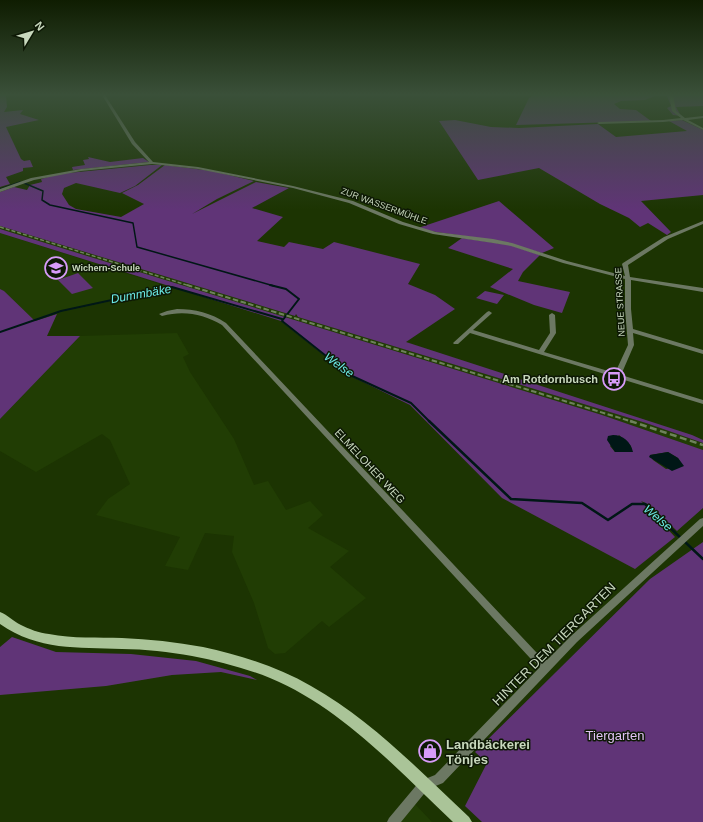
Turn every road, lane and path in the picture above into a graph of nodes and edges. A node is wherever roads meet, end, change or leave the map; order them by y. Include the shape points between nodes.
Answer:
1 (127, 133) edge
2 (152, 163) junction
3 (0, 191) edge
4 (703, 222) edge
5 (628, 278) junction
6 (703, 290) edge
7 (489, 313) dead end
8 (162, 314) dead end
9 (552, 315) dead end
10 (630, 330) junction
11 (469, 331) junction
12 (456, 343) dead end
13 (703, 352) edge
14 (540, 353) junction
15 (617, 376) junction
16 (703, 402) edge
17 (703, 521) edge
18 (0, 617) edge
19 (548, 667) junction
20 (424, 785) junction
21 (393, 822) edge
22 (464, 822) edge

1 - 2 street
2 - 3 street, ZUR WASSERMÜHLE via 69,171
2 - 5 street, ZUR WASSERMÜHLE via 198,168 294,187 351,202 417,229 512,245
4 - 5 street, NEUE STRASSE via 666,238 625,264
5 - 6 street, ZUR WASSERMÜHLE
5 - 10 street, NEUE STRASSE
7 - 11 street
8 - 19 street, ELMELOHER WEG via 172,310 189,311 209,316 224,324 533,655
9 - 14 street via 554,333
10 - 13 street
10 - 15 street, NEUE STRASSE via 631,344
11 - 12 street
11 - 14 street
14 - 15 street
15 - 16 street
17 - 19 street, HINTER DEM TIERGARTEN
18 - 20 main road via 23,631 46,639 69,643 140,644 196,651 266,670 303,687 327,702 379,743
19 - 20 street, HINTER DEM TIERGARTEN via 439,779
20 - 21 street
20 - 22 main road

